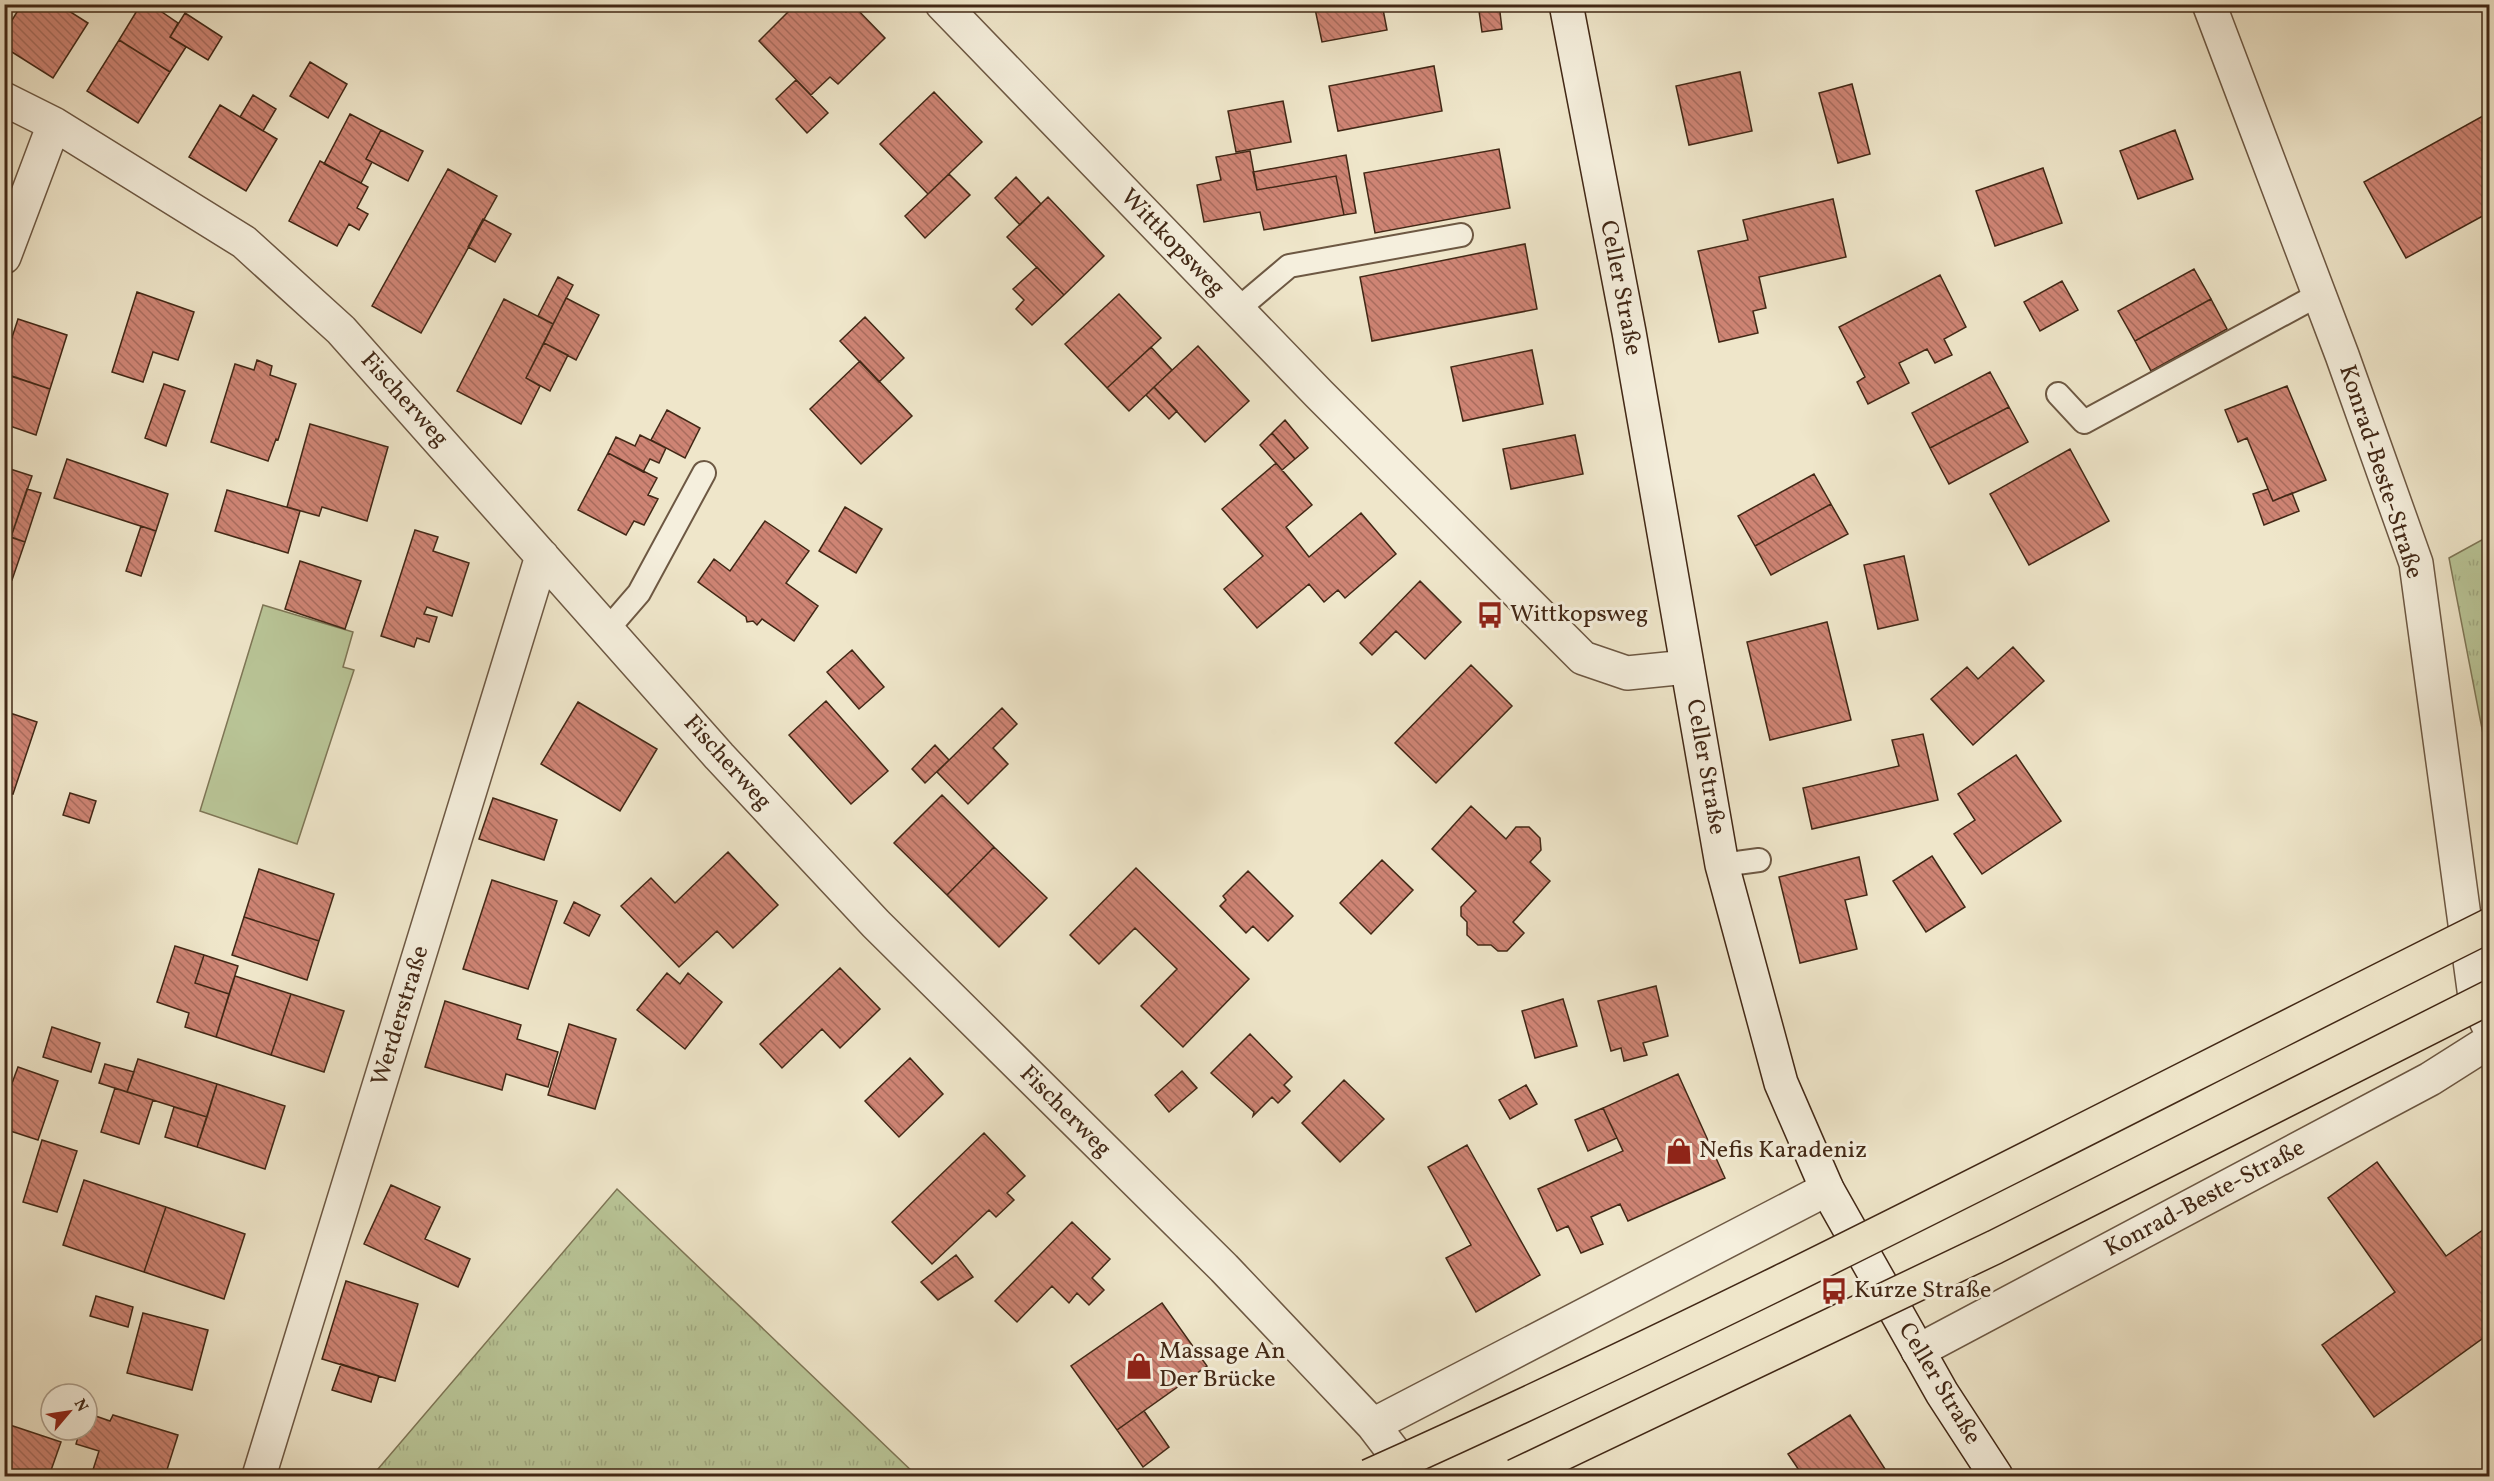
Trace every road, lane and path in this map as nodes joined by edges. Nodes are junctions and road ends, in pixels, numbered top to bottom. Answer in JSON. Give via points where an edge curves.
{"nodes":[{"id":1,"x":942,"y":4,"type":"edge"},
{"id":2,"x":1566,"y":4,"type":"edge"},
{"id":3,"x":2209,"y":4,"type":"edge"},
{"id":4,"x":4,"y":99,"type":"edge"},
{"id":5,"x":54,"y":124,"type":"junction"},
{"id":6,"x":1461,"y":235,"type":"dead end"},
{"id":7,"x":4,"y":257,"type":"edge"},
{"id":8,"x":2318,"y":295,"type":"junction"},
{"id":9,"x":1237,"y":310,"type":"junction"},
{"id":10,"x":2058,"y":394,"type":"dead end"},
{"id":11,"x":704,"y":473,"type":"dead end"},
{"id":12,"x":542,"y":556,"type":"junction"},
{"id":13,"x":607,"y":630,"type":"junction"},
{"id":14,"x":1687,"y":667,"type":"junction"},
{"id":15,"x":1759,"y":860,"type":"dead end"},
{"id":16,"x":1722,"y":865,"type":"junction"},
{"id":17,"x":2490,"y":925,"type":"edge"},
{"id":18,"x":2490,"y":998,"type":"edge"},
{"id":19,"x":2490,"y":1029,"type":"edge"},
{"id":20,"x":2490,"y":1041,"type":"edge"},
{"id":21,"x":1827,"y":1189,"type":"junction"},
{"id":22,"x":1918,"y":1351,"type":"junction"},
{"id":23,"x":1373,"y":1425,"type":"junction"},
{"id":24,"x":259,"y":1476,"type":"edge"},
{"id":25,"x":1369,"y":1476,"type":"edge"},
{"id":26,"x":1412,"y":1476,"type":"edge"},
{"id":27,"x":1515,"y":1476,"type":"edge"},
{"id":28,"x":1996,"y":1476,"type":"edge"}],
"edges":[{"from":1,"to":9,"type":"street","name":"Wittkopsweg"},
{"from":2,"to":14,"type":"street","name":"Celler Straße","via":[[1629,332]]},
{"from":3,"to":8,"type":"street","name":"Konrad-Beste-Straße"},
{"from":4,"to":5,"type":"street","name":"Fischerweg"},
{"from":5,"to":7,"type":"street"},
{"from":5,"to":12,"type":"street","name":"Fischerweg","via":[[244,242],[341,330]]},
{"from":6,"to":9,"type":"lane","via":[[1289,266]]},
{"from":8,"to":10,"type":"lane","via":[[2085,422]]},
{"from":8,"to":19,"type":"street","name":"Konrad-Beste-Straße","via":[[2416,563],[2475,997]]},
{"from":9,"to":14,"type":"street","name":"Wittkopsweg","via":[[1583,658],[1627,673]]},
{"from":11,"to":13,"type":"lane","via":[[639,593]]},
{"from":12,"to":13,"type":"street","name":"Fischerweg"},
{"from":12,"to":24,"type":"street","name":"Werderstraße"},
{"from":13,"to":23,"type":"street","name":"Fischerweg","via":[[876,924],[1224,1268]]},
{"from":14,"to":16,"type":"street","name":"Celler Straße"},
{"from":15,"to":16,"type":"lane"},
{"from":16,"to":21,"type":"street","name":"Celler Straße","via":[[1781,1083]]},
{"from":17,"to":25,"type":"highway","bridge":true,"via":[[1670,1335]]},
{"from":18,"to":27,"type":"highway","bridge":true,"via":[[1984,1252]]},
{"from":20,"to":22,"type":"street","name":"Konrad-Beste-Straße","via":[[2389,1101]]},
{"from":21,"to":22,"type":"street","name":"Celler Straße"},
{"from":21,"to":23,"type":"street"},
{"from":22,"to":28,"type":"street","name":"Celler Straße"},
{"from":23,"to":26,"type":"street","name":"Fischerweg"}]}
